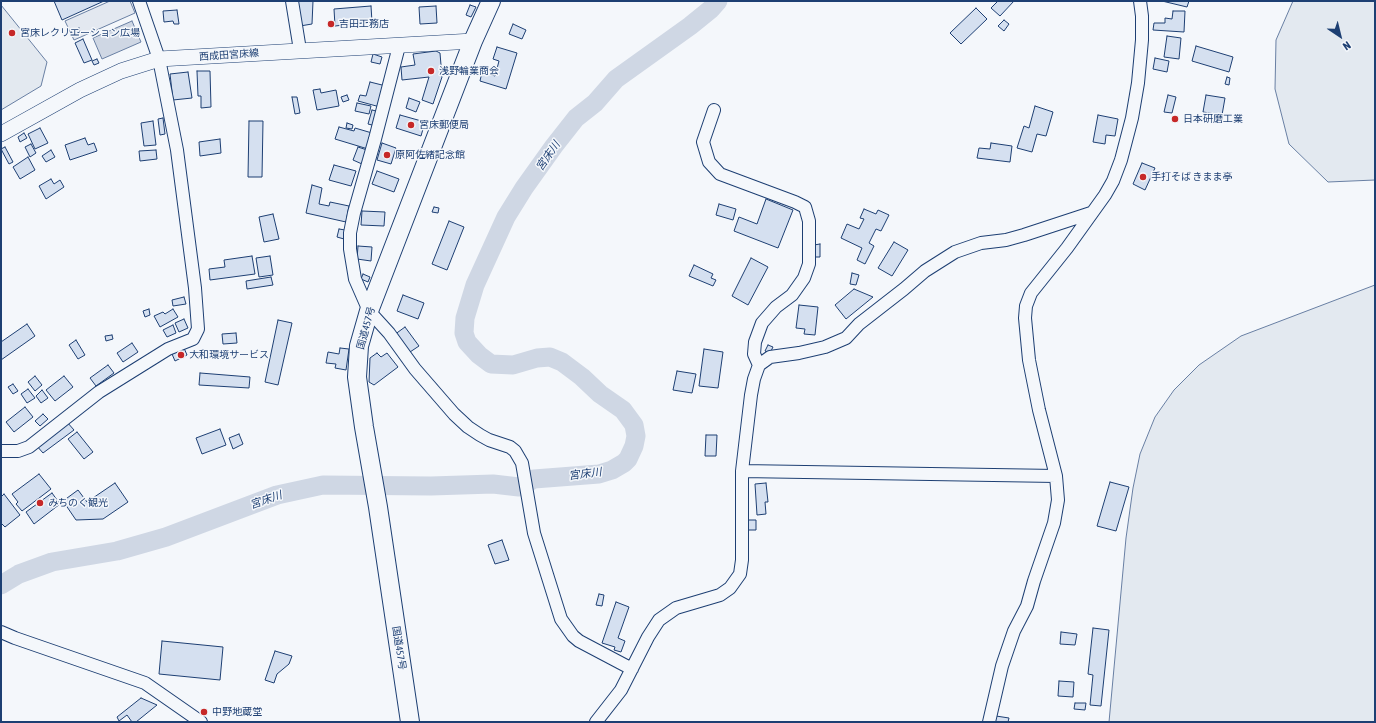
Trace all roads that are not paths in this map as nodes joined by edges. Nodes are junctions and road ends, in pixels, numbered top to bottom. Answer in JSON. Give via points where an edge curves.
{"nodes":[{"id":1,"x":139,"y":1,"type":"edge"},
{"id":2,"x":292,"y":1,"type":"edge"},
{"id":3,"x":491,"y":1,"type":"edge"},
{"id":4,"x":1140,"y":1,"type":"edge"},
{"id":5,"x":473,"y":41,"type":"junction"},
{"id":6,"x":399,"y":46,"type":"junction"},
{"id":7,"x":300,"y":50,"type":"junction"},
{"id":8,"x":159,"y":59,"type":"junction"},
{"id":9,"x":714,"y":110,"type":"dead end"},
{"id":10,"x":1,"y":134,"type":"edge"},
{"id":11,"x":1091,"y":213,"type":"junction"},
{"id":12,"x":369,"y":311,"type":"junction"},
{"id":13,"x":759,"y":364,"type":"junction"},
{"id":14,"x":1,"y":451,"type":"edge"},
{"id":15,"x":742,"y":471,"type":"junction"},
{"id":16,"x":1056,"y":476,"type":"junction"},
{"id":17,"x":1,"y":632,"type":"edge"},
{"id":18,"x":632,"y":669,"type":"junction"},
{"id":19,"x":200,"y":722,"type":"edge"},
{"id":20,"x":410,"y":722,"type":"edge"},
{"id":21,"x":596,"y":722,"type":"edge"},
{"id":22,"x":989,"y":722,"type":"edge"}],
"edges":[{"from":1,"to":8,"type":"street"},
{"from":2,"to":7,"type":"street"},
{"from":3,"to":5,"type":"highway","name":"国道457号"},
{"from":4,"to":11,"type":"street","via":[[1142,40],[1132,118],[1113,181]]},
{"from":5,"to":6,"type":"main road","name":"西成田宮床線"},
{"from":5,"to":12,"type":"highway","name":"国道457号"},
{"from":6,"to":7,"type":"main road","name":"西成田宮床線"},
{"from":6,"to":12,"type":"street","via":[[350,233],[355,279]]},
{"from":7,"to":8,"type":"main road","name":"西成田宮床線"},
{"from":8,"to":10,"type":"main road","name":"西成田宮床線","via":[[121,71],[80,90]]},
{"from":8,"to":14,"type":"street","via":[[177,150],[195,288],[198,329],[196,335],[168,349],[99,392],[29,447],[18,451]]},
{"from":9,"to":13,"type":"street","via":[[703,142],[709,162],[720,174],[795,202],[805,208],[810,221],[809,264],[804,278],[792,295],[776,307],[762,323],[755,342],[754,354]]},
{"from":11,"to":13,"type":"street","via":[[1024,235],[980,243],[955,252],[925,271],[859,324],[846,338],[825,347],[770,357]]},
{"from":11,"to":16,"type":"street","via":[[1031,293],[1026,306],[1027,348],[1034,388]]},
{"from":12,"to":18,"type":"street","via":[[454,414],[480,435],[515,451],[523,468],[531,520],[561,619],[579,641]]},
{"from":12,"to":20,"type":"highway","name":"国道457号","via":[[359,346],[357,377]]},
{"from":13,"to":15,"type":"street","via":[[751,396]]},
{"from":15,"to":16,"type":"street"},
{"from":15,"to":18,"type":"street","via":[[740,574],[730,588],[720,596],[676,608],[659,620]]},
{"from":16,"to":22,"type":"street","via":[[1058,500],[1054,523],[1027,606],[1014,631],[1002,666]]},
{"from":17,"to":19,"type":"street","via":[[145,683]]},
{"from":18,"to":21,"type":"street","via":[[616,697]]}]}
